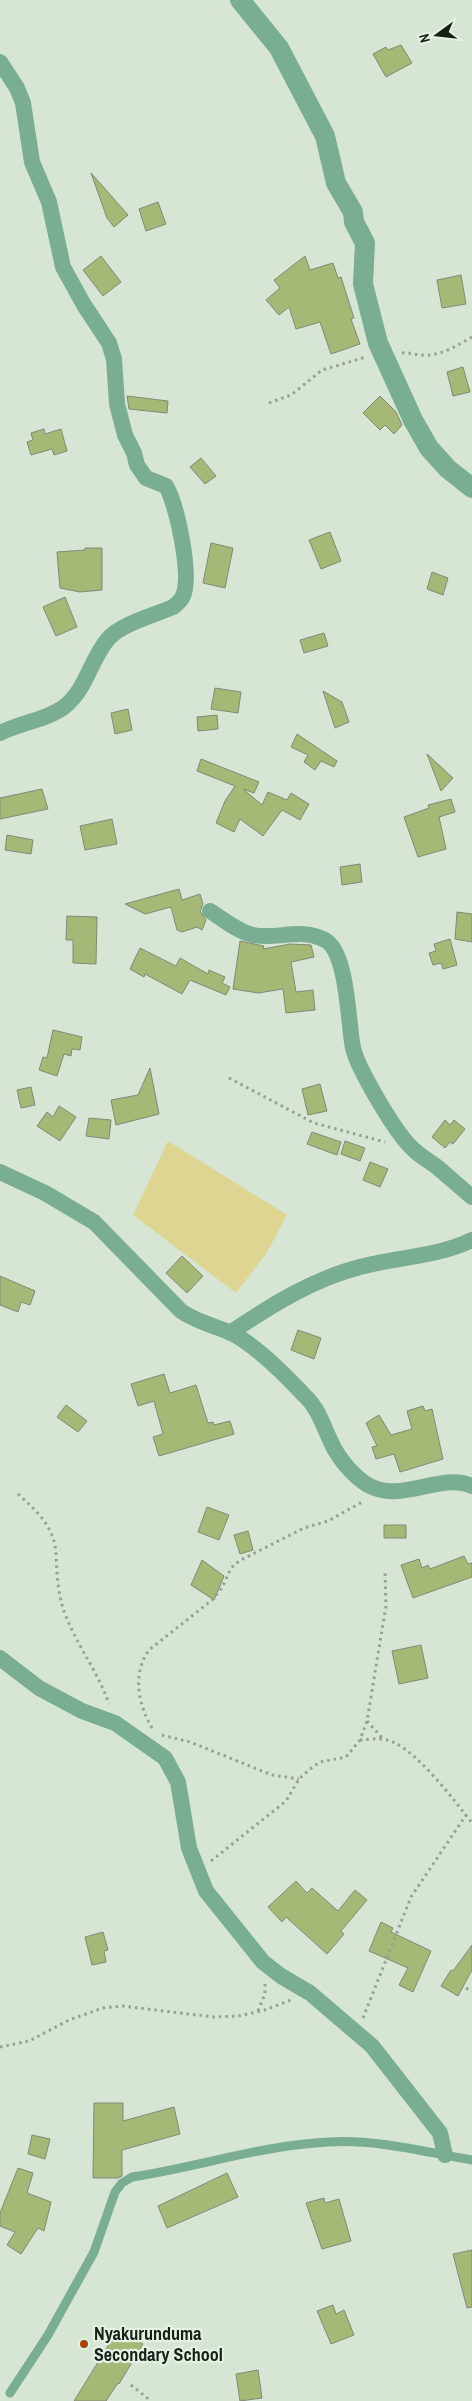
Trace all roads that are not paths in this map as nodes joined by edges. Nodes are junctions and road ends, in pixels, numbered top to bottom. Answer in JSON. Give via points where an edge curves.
{"nodes":[{"id":1,"x":240,"y":0,"type":"edge"},
{"id":2,"x":0,"y":62,"type":"edge"},
{"id":3,"x":472,"y":488,"type":"edge"},
{"id":4,"x":0,"y":733,"type":"edge"},
{"id":5,"x":210,"y":911,"type":"dead end"},
{"id":6,"x":0,"y":1172,"type":"edge"},
{"id":7,"x":472,"y":1197,"type":"edge"},
{"id":8,"x":472,"y":1240,"type":"edge"},
{"id":9,"x":230,"y":1332,"type":"junction"},
{"id":10,"x":472,"y":1486,"type":"edge"},
{"id":11,"x":0,"y":1658,"type":"edge"},
{"id":12,"x":445,"y":2156,"type":"junction"},
{"id":13,"x":472,"y":2160,"type":"edge"},
{"id":14,"x":10,"y":2393,"type":"dead end"}],
"edges":[{"from":1,"to":3,"type":"street","via":[[279,48],[324,136],[336,184],[353,212],[354,222],[365,243],[363,284],[378,343],[413,420],[429,448]]},
{"from":2,"to":4,"type":"street","via":[[23,103],[32,162],[46,191],[63,267],[109,343],[114,359],[117,404],[137,465],[146,478],[166,486],[171,496],[184,557],[185,587],[180,602],[173,607],[122,628],[107,639],[88,677],[65,706]]},
{"from":5,"to":7,"type":"street","via":[[252,935],[292,933],[330,944],[348,993],[353,1046],[358,1063],[412,1149]]},
{"from":6,"to":9,"type":"street","via":[[45,1193],[94,1222],[181,1311],[194,1320]]},
{"from":8,"to":9,"type":"street","via":[[446,1250],[339,1273],[293,1294]]},
{"from":9,"to":10,"type":"street","via":[[307,1397],[342,1460],[368,1485],[383,1491],[424,1488],[452,1481]]},
{"from":11,"to":12,"type":"street","via":[[39,1688],[111,1722],[165,1758],[174,1772],[189,1848],[206,1891],[263,1962],[310,1993],[372,2046],[440,2133]]},
{"from":12,"to":13,"type":"lane"},
{"from":12,"to":14,"type":"lane","via":[[394,2146],[332,2141],[287,2145],[132,2177],[115,2192],[94,2252],[48,2336]]}]}
